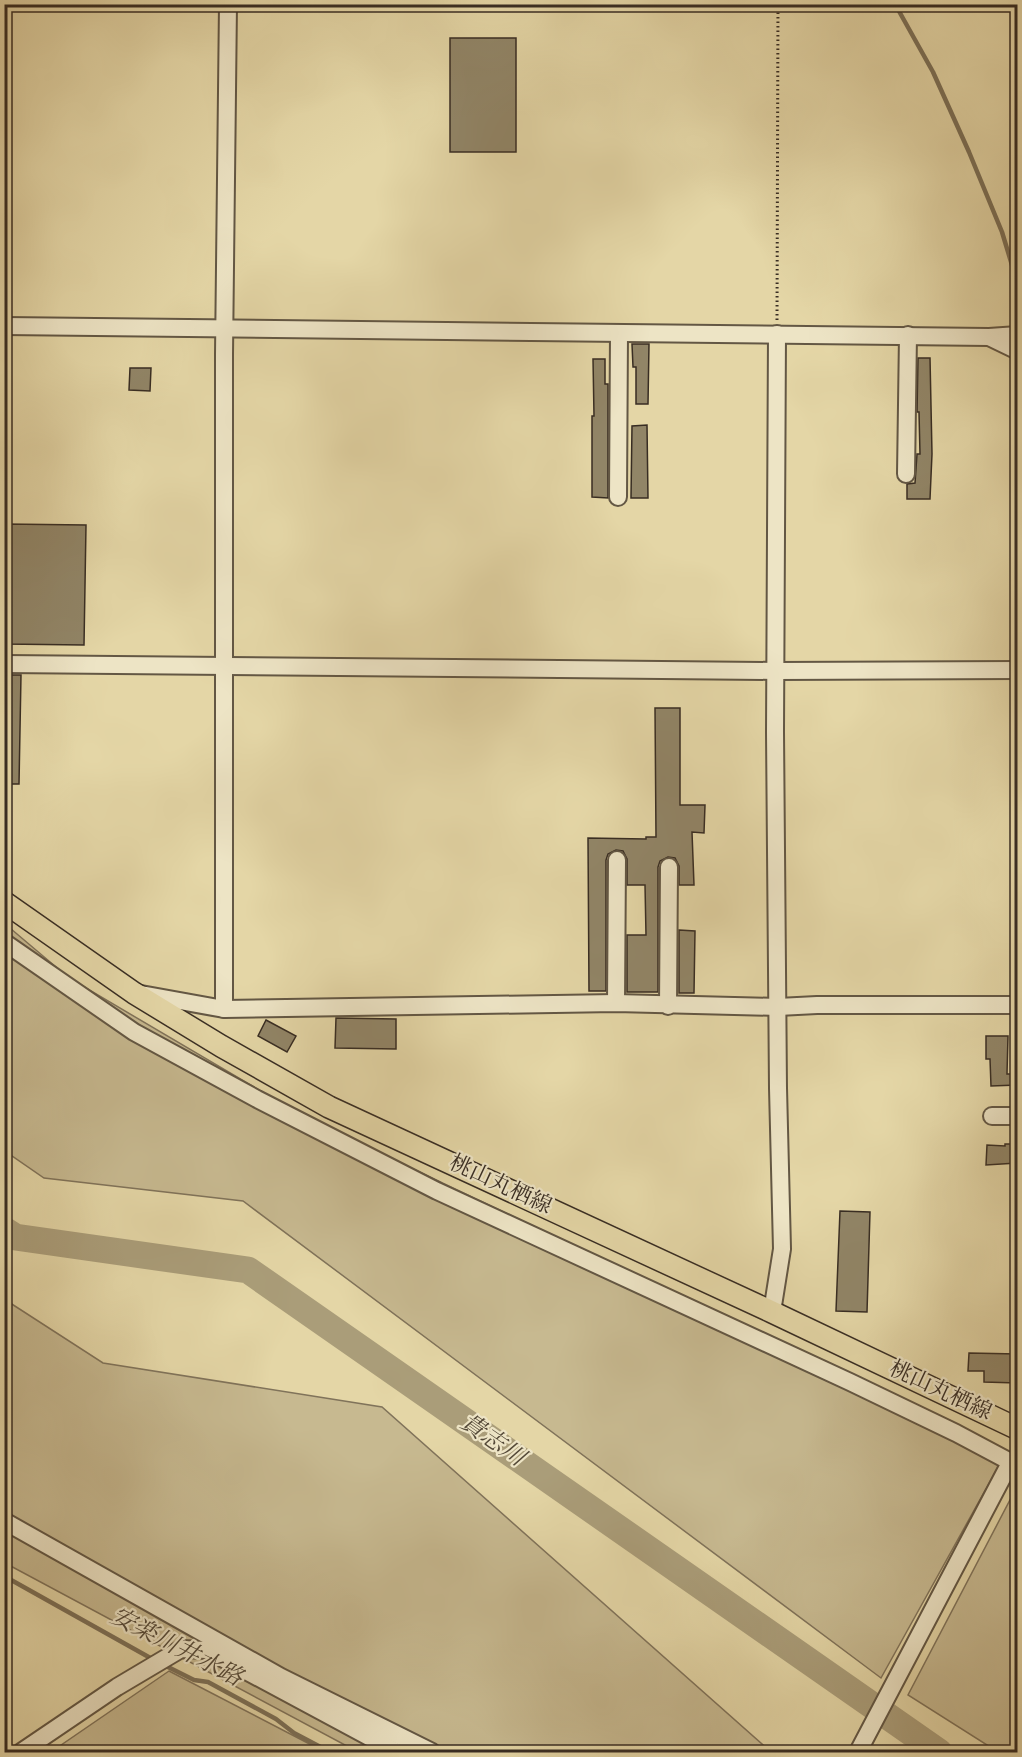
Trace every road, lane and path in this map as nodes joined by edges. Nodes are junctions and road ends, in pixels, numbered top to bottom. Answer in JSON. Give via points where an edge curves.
{"nodes":[{"id":1,"x":228,"y":4,"type":"edge"},
{"id":2,"x":778,"y":4,"type":"edge"},
{"id":3,"x":4,"y":326,"type":"edge"},
{"id":4,"x":225,"y":328,"type":"junction"},
{"id":5,"x":619,"y":333,"type":"junction"},
{"id":6,"x":777,"y":334,"type":"junction"},
{"id":7,"x":908,"y":335,"type":"junction"},
{"id":8,"x":1017,"y":335,"type":"edge"},
{"id":9,"x":989,"y":336,"type":"junction"},
{"id":10,"x":1017,"y":351,"type":"edge"},
{"id":11,"x":906,"y":474,"type":"dead end"},
{"id":12,"x":618,"y":497,"type":"dead end"},
{"id":13,"x":4,"y":664,"type":"edge"},
{"id":14,"x":224,"y":667,"type":"junction"},
{"id":15,"x":1017,"y":670,"type":"edge"},
{"id":16,"x":776,"y":671,"type":"junction"},
{"id":17,"x":617,"y":860,"type":"dead end"},
{"id":18,"x":669,"y":867,"type":"dead end"},
{"id":19,"x":4,"y":903,"type":"edge"},
{"id":20,"x":4,"y":942,"type":"edge"},
{"id":21,"x":134,"y":993,"type":"junction"},
{"id":22,"x":616,"y":1003,"type":"junction"},
{"id":23,"x":1017,"y":1005,"type":"edge"},
{"id":24,"x":668,"y":1006,"type":"junction"},
{"id":25,"x":778,"y":1007,"type":"junction"},
{"id":26,"x":224,"y":1009,"type":"junction"},
{"id":27,"x":992,"y":1116,"type":"dead end"},
{"id":28,"x":1017,"y":1116,"type":"edge"},
{"id":29,"x":772,"y":1312,"type":"junction"},
{"id":30,"x":1017,"y":1429,"type":"edge"},
{"id":31,"x":1014,"y":1465,"type":"edge"},
{"id":32,"x":4,"y":1521,"type":"edge"},
{"id":33,"x":21,"y":1752,"type":"edge"},
{"id":34,"x":398,"y":1752,"type":"edge"},
{"id":35,"x":432,"y":1752,"type":"edge"},
{"id":36,"x":858,"y":1752,"type":"edge"}],
"edges":[{"from":1,"to":4,"type":"street"},
{"from":2,"to":6,"type":"path"},
{"from":3,"to":4,"type":"street"},
{"from":4,"to":5,"type":"street"},
{"from":4,"to":14,"type":"street"},
{"from":5,"to":6,"type":"street"},
{"from":5,"to":12,"type":"street"},
{"from":6,"to":7,"type":"street"},
{"from":6,"to":16,"type":"street"},
{"from":7,"to":9,"type":"street"},
{"from":7,"to":11,"type":"street"},
{"from":8,"to":9,"type":"street"},
{"from":9,"to":10,"type":"street"},
{"from":13,"to":14,"type":"street"},
{"from":14,"to":16,"type":"street"},
{"from":14,"to":26,"type":"street"},
{"from":15,"to":16,"type":"street"},
{"from":16,"to":25,"type":"street"},
{"from":17,"to":22,"type":"street"},
{"from":18,"to":24,"type":"street"},
{"from":19,"to":21,"type":"main road","name":"桃山丸栖線"},
{"from":20,"to":31,"type":"street","via":[[134,1032],[257,1099],[438,1191],[882,1397]]},
{"from":21,"to":26,"type":"street"},
{"from":21,"to":29,"type":"main road","name":"桃山丸栖線","via":[[329,1107]]},
{"from":22,"to":24,"type":"street"},
{"from":22,"to":26,"type":"street"},
{"from":23,"to":25,"type":"street"},
{"from":24,"to":25,"type":"street"},
{"from":25,"to":29,"type":"street","via":[[782,1249]]},
{"from":27,"to":28,"type":"street"},
{"from":29,"to":30,"type":"main road","name":"桃山丸栖線"},
{"from":31,"to":36,"type":"street"},
{"from":32,"to":35,"type":"street","via":[[281,1677]]},
{"from":33,"to":34,"type":"street","via":[[181,1649],[207,1650]]}]}
